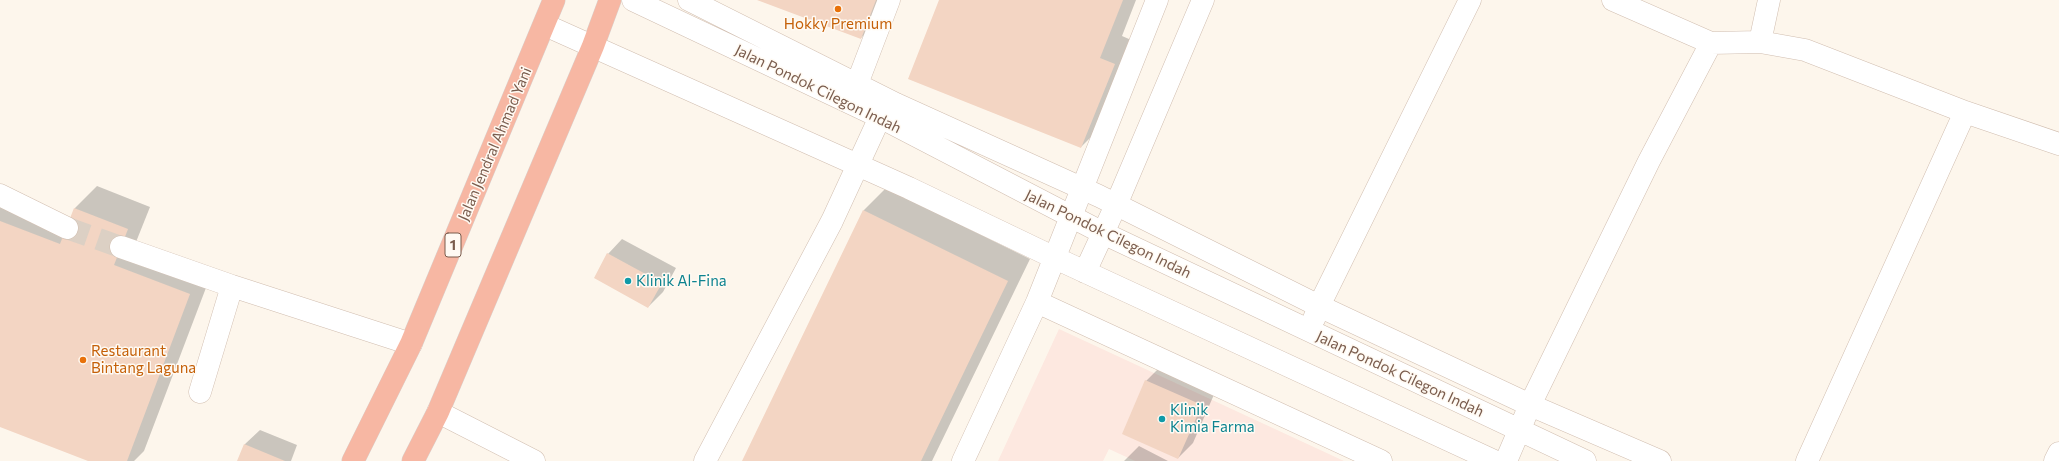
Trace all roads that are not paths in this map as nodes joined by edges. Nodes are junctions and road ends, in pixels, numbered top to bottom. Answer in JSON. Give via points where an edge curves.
{"nodes":[{"id":1,"x":554,"y":0,"type":"edge"},
{"id":2,"x":610,"y":0,"type":"edge"},
{"id":3,"x":633,"y":0,"type":"edge"},
{"id":4,"x":689,"y":0,"type":"edge"},
{"id":5,"x":889,"y":0,"type":"edge"},
{"id":6,"x":1158,"y":0,"type":"edge"},
{"id":7,"x":1203,"y":0,"type":"edge"},
{"id":8,"x":1470,"y":0,"type":"edge"},
{"id":9,"x":1613,"y":0,"type":"edge"},
{"id":10,"x":1769,"y":0,"type":"edge"},
{"id":11,"x":545,"y":25,"type":"junction"},
{"id":12,"x":1760,"y":42,"type":"junction"},
{"id":13,"x":1712,"y":43,"type":"junction"},
{"id":14,"x":593,"y":46,"type":"junction"},
{"id":15,"x":857,"y":84,"type":"junction"},
{"id":16,"x":1965,"y":112,"type":"junction"},
{"id":17,"x":880,"y":117,"type":"junction"},
{"id":18,"x":2059,"y":144,"type":"edge"},
{"id":19,"x":857,"y":165,"type":"junction"},
{"id":20,"x":1083,"y":189,"type":"junction"},
{"id":21,"x":0,"y":195,"type":"edge"},
{"id":22,"x":1116,"y":205,"type":"junction"},
{"id":23,"x":1072,"y":217,"type":"junction"},
{"id":24,"x":67,"y":228,"type":"tunnel mouth"},
{"id":25,"x":1103,"y":233,"type":"junction"},
{"id":26,"x":121,"y":247,"type":"tunnel mouth"},
{"id":27,"x":1053,"y":258,"type":"junction"},
{"id":28,"x":1085,"y":272,"type":"junction"},
{"id":29,"x":232,"y":286,"type":"junction"},
{"id":30,"x":1037,"y":302,"type":"junction"},
{"id":31,"x":1319,"y":306,"type":"junction"},
{"id":32,"x":1310,"y":332,"type":"junction"},
{"id":33,"x":411,"y":344,"type":"junction"},
{"id":34,"x":200,"y":392,"type":"dead end"},
{"id":35,"x":1530,"y":405,"type":"junction"},
{"id":36,"x":438,"y":412,"type":"junction"},
{"id":37,"x":1519,"y":430,"type":"junction"},
{"id":38,"x":2059,"y":453,"type":"edge"},
{"id":39,"x":353,"y":461,"type":"edge"},
{"id":40,"x":414,"y":461,"type":"edge"},
{"id":41,"x":534,"y":461,"type":"edge"},
{"id":42,"x":706,"y":461,"type":"edge"},
{"id":43,"x":963,"y":461,"type":"edge"},
{"id":44,"x":1381,"y":461,"type":"edge"},
{"id":45,"x":1494,"y":461,"type":"edge"},
{"id":46,"x":1506,"y":461,"type":"edge"},
{"id":47,"x":1585,"y":461,"type":"edge"},
{"id":48,"x":1660,"y":461,"type":"edge"},
{"id":49,"x":1807,"y":461,"type":"edge"},
{"id":50,"x":2056,"y":461,"type":"edge"}],
"edges":[{"from":1,"to":11,"type":"highway","name":"Jalan Jendral Ahmad Yani","number":"1"},
{"from":2,"to":14,"type":"highway"},
{"from":3,"to":17,"type":"street","name":"Jalan Pondok Cilegon Indah"},
{"from":4,"to":15,"type":"street"},
{"from":5,"to":15,"type":"street"},
{"from":6,"to":20,"type":"street"},
{"from":7,"to":22,"type":"street"},
{"from":8,"to":31,"type":"street"},
{"from":9,"to":13,"type":"street"},
{"from":10,"to":12,"type":"street"},
{"from":11,"to":14,"type":"street"},
{"from":11,"to":33,"type":"highway","name":"Jalan Jendral Ahmad Yani","number":"1"},
{"from":12,"to":13,"type":"street"},
{"from":12,"to":16,"type":"street","via":[[1805,50]]},
{"from":13,"to":35,"type":"street","via":[[1649,161]]},
{"from":14,"to":19,"type":"street"},
{"from":14,"to":36,"type":"highway"},
{"from":15,"to":20,"type":"street"},
{"from":16,"to":18,"type":"street"},
{"from":16,"to":49,"type":"street"},
{"from":17,"to":19,"type":"street"},
{"from":17,"to":23,"type":"street","name":"Jalan Pondok Cilegon Indah"},
{"from":19,"to":27,"type":"street"},
{"from":19,"to":42,"type":"street","via":[[832,221]]},
{"from":20,"to":22,"type":"street"},
{"from":20,"to":23,"type":"street"},
{"from":21,"to":24,"type":"street"},
{"from":22,"to":25,"type":"street"},
{"from":22,"to":31,"type":"street"},
{"from":23,"to":25,"type":"street","name":"Jalan Pondok Cilegon Indah"},
{"from":23,"to":27,"type":"street"},
{"from":25,"to":28,"type":"street"},
{"from":25,"to":32,"type":"street","name":"Jalan Pondok Cilegon Indah"},
{"from":26,"to":29,"type":"street"},
{"from":27,"to":28,"type":"street"},
{"from":27,"to":30,"type":"street"},
{"from":28,"to":45,"type":"street"},
{"from":29,"to":33,"type":"street"},
{"from":29,"to":34,"type":"street"},
{"from":30,"to":43,"type":"street"},
{"from":30,"to":44,"type":"street"},
{"from":31,"to":32,"type":"street"},
{"from":31,"to":35,"type":"street"},
{"from":32,"to":37,"type":"street","name":"Jalan Pondok Cilegon Indah"},
{"from":33,"to":39,"type":"highway","name":"Jalan Jendral Ahmad Yani","number":"1"},
{"from":35,"to":37,"type":"street"},
{"from":35,"to":48,"type":"street"},
{"from":36,"to":40,"type":"highway"},
{"from":36,"to":41,"type":"street"},
{"from":37,"to":46,"type":"street"},
{"from":37,"to":47,"type":"street","name":"Jalan Pondok Cilegon Indah"},
{"from":38,"to":50,"type":"street"}]}
